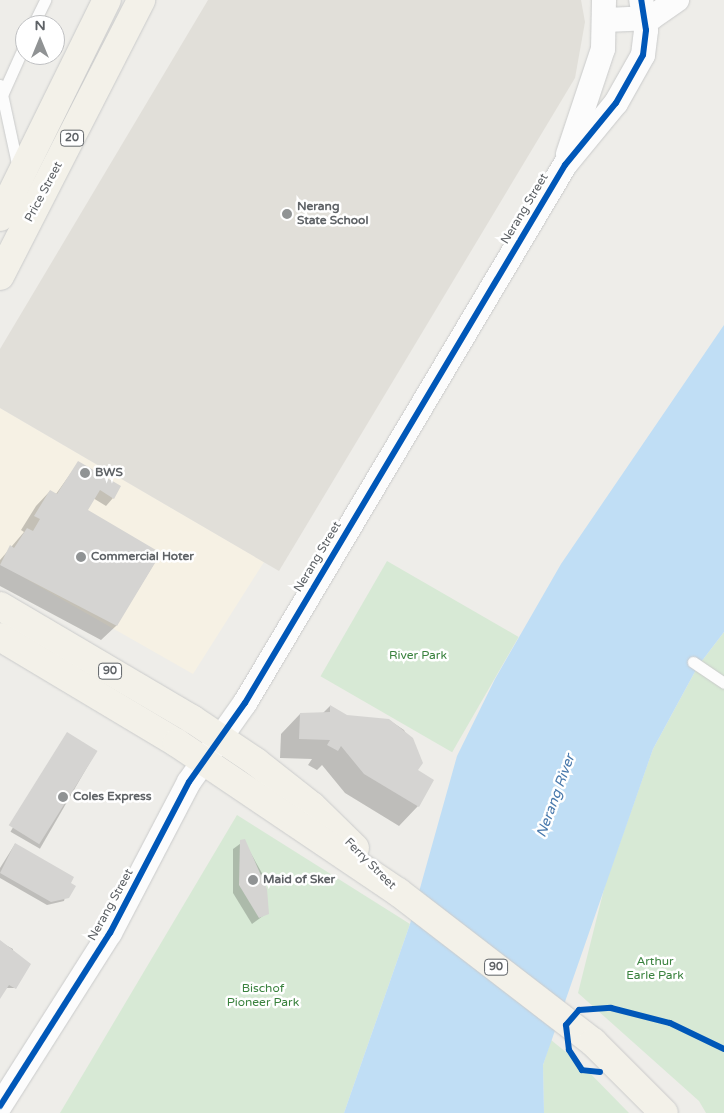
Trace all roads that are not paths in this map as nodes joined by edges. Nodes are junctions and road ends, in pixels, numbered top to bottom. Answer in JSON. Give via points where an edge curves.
{"nodes":[{"id":1,"x":44,"y":0,"type":"edge"},
{"id":2,"x":107,"y":0,"type":"edge"},
{"id":3,"x":141,"y":0,"type":"edge"},
{"id":4,"x":677,"y":0,"type":"edge"},
{"id":5,"x":605,"y":10,"type":"edge"},
{"id":6,"x":643,"y":10,"type":"edge"},
{"id":7,"x":37,"y":15,"type":"edge"},
{"id":8,"x":15,"y":64,"type":"edge"},
{"id":9,"x":2,"y":89,"type":"edge"},
{"id":10,"x":565,"y":165,"type":"junction"},
{"id":11,"x":19,"y":182,"type":"junction"},
{"id":12,"x":0,"y":217,"type":"edge"},
{"id":13,"x":0,"y":276,"type":"edge"},
{"id":14,"x":0,"y":606,"type":"edge"},
{"id":15,"x":0,"y":637,"type":"edge"},
{"id":16,"x":693,"y":662,"type":"dead end"},
{"id":17,"x":724,"y":683,"type":"edge"},
{"id":18,"x":220,"y":738,"type":"junction"},
{"id":19,"x":204,"y":760,"type":"junction"},
{"id":20,"x":398,"y":892,"type":"junction"},
{"id":21,"x":0,"y":1106,"type":"edge"},
{"id":22,"x":664,"y":1113,"type":"edge"}],
"edges":[{"from":1,"to":7,"type":"lane"},
{"from":2,"to":11,"type":"main road","number":"20"},
{"from":3,"to":13,"type":"main road","name":"Price Street","number":"20"},
{"from":4,"to":6,"type":"street","name":"Nerang Street","via":[[662,14]]},
{"from":5,"to":6,"type":"street","name":"Nerang Street"},
{"from":5,"to":10,"type":"street","name":"Nerang Street","via":[[603,49]]},
{"from":6,"to":10,"type":"street","name":"Nerang Street","via":[[643,54],[616,103]]},
{"from":8,"to":9,"type":"lane"},
{"from":9,"to":11,"type":"lane"},
{"from":10,"to":18,"type":"street","name":"Nerang Street"},
{"from":11,"to":12,"type":"main road","number":"20"},
{"from":14,"to":18,"type":"main road","name":"Ferry Street","number":"90"},
{"from":15,"to":19,"type":"main road","name":"Ferry Street","number":"90"},
{"from":16,"to":17,"type":"lane"},
{"from":18,"to":19,"type":"street","name":"Nerang Street"},
{"from":18,"to":20,"type":"main road","name":"Ferry Street","number":"90","via":[[312,806]]},
{"from":19,"to":20,"type":"main road","name":"Ferry Street","number":"90"},
{"from":19,"to":21,"type":"street","name":"Nerang Street","via":[[110,933]]},
{"from":20,"to":22,"type":"main road","number":"90","via":[[594,1042]]}]}
